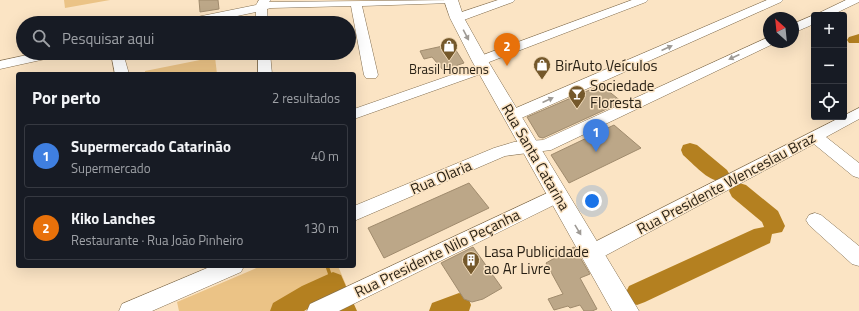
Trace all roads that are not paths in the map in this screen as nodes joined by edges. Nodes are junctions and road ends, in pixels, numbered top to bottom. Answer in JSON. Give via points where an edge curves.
{"nodes":[{"id":1,"x":451,"y":0,"type":"edge"},
{"id":2,"x":509,"y":0,"type":"edge"},
{"id":3,"x":642,"y":0,"type":"edge"},
{"id":4,"x":777,"y":0,"type":"edge"},
{"id":5,"x":856,"y":0,"type":"edge"},
{"id":6,"x":355,"y":1,"type":"edge"},
{"id":7,"x":263,"y":3,"type":"edge"},
{"id":8,"x":830,"y":12,"type":"edge"},
{"id":9,"x":214,"y":16,"type":"edge"},
{"id":10,"x":262,"y":16,"type":"edge"},
{"id":11,"x":457,"y":18,"type":"junction"},
{"id":12,"x":811,"y":20,"type":"edge"},
{"id":13,"x":799,"y":26,"type":"edge"},
{"id":14,"x":763,"y":43,"type":"edge"},
{"id":15,"x":22,"y":60,"type":"edge"},
{"id":16,"x":119,"y":60,"type":"edge"},
{"id":17,"x":264,"y":60,"type":"edge"},
{"id":18,"x":482,"y":64,"type":"junction"},
{"id":19,"x":0,"y":65,"type":"edge"},
{"id":20,"x":122,"y":72,"type":"edge"},
{"id":21,"x":265,"y":72,"type":"edge"},
{"id":22,"x":371,"y":75,"type":"dead end"},
{"id":23,"x":356,"y":113,"type":"edge"},
{"id":24,"x":859,"y":113,"type":"edge"},
{"id":25,"x":512,"y":116,"type":"junction"},
{"id":26,"x":815,"y":136,"type":"junction"},
{"id":27,"x":530,"y":148,"type":"junction"},
{"id":28,"x":859,"y":172,"type":"edge"},
{"id":29,"x":558,"y":195,"type":"junction"},
{"id":30,"x":356,"y":213,"type":"edge"},
{"id":31,"x":814,"y":220,"type":"dead end"},
{"id":32,"x":592,"y":253,"type":"junction"},
{"id":33,"x":859,"y":258,"type":"edge"},
{"id":34,"x":229,"y":268,"type":"edge"},
{"id":35,"x":332,"y":304,"type":"edge"},
{"id":36,"x":129,"y":311,"type":"edge"},
{"id":37,"x":626,"y":311,"type":"edge"}],
"edges":[{"from":1,"to":6,"type":"street"},
{"from":1,"to":11,"type":"main road","name":"Rua Santa Catarina"},
{"from":2,"to":11,"type":"street"},
{"from":3,"to":18,"type":"street"},
{"from":25,"to":4,"type":"street","one_way":true},
{"from":5,"to":8,"type":"street"},
{"from":6,"to":7,"type":"street"},
{"from":6,"to":22,"type":"street"},
{"from":7,"to":9,"type":"street"},
{"from":7,"to":10,"type":"street"},
{"from":11,"to":18,"type":"main road","name":"Rua Santa Catarina","one_way":true},
{"from":12,"to":13,"type":"street"},
{"from":14,"to":27,"type":"street","name":"Rua Olaria","one_way":true,"via":[[545,146]]},
{"from":15,"to":19,"type":"street"},
{"from":16,"to":20,"type":"street"},
{"from":17,"to":21,"type":"street"},
{"from":18,"to":23,"type":"street"},
{"from":18,"to":25,"type":"main road","name":"Rua Santa Catarina"},
{"from":24,"to":26,"type":"street","name":"Rua Presidente Wenceslau Braz"},
{"from":25,"to":27,"type":"main road","name":"Rua Santa Catarina"},
{"from":26,"to":28,"type":"street"},
{"from":26,"to":32,"type":"street","name":"Rua Presidente Wenceslau Braz"},
{"from":27,"to":29,"type":"main road","name":"Rua Santa Catarina"},
{"from":27,"to":30,"type":"street","name":"Rua Olaria","via":[[514,148],[500,152]]},
{"from":29,"to":32,"type":"main road","name":"Rua Santa Catarina","one_way":true},
{"from":29,"to":35,"type":"street","name":"Rua Presidente Nilo Peçanha"},
{"from":31,"to":33,"type":"street"},
{"from":32,"to":37,"type":"main road","name":"Rua Santa Catarina"},
{"from":34,"to":36,"type":"street"}]}
